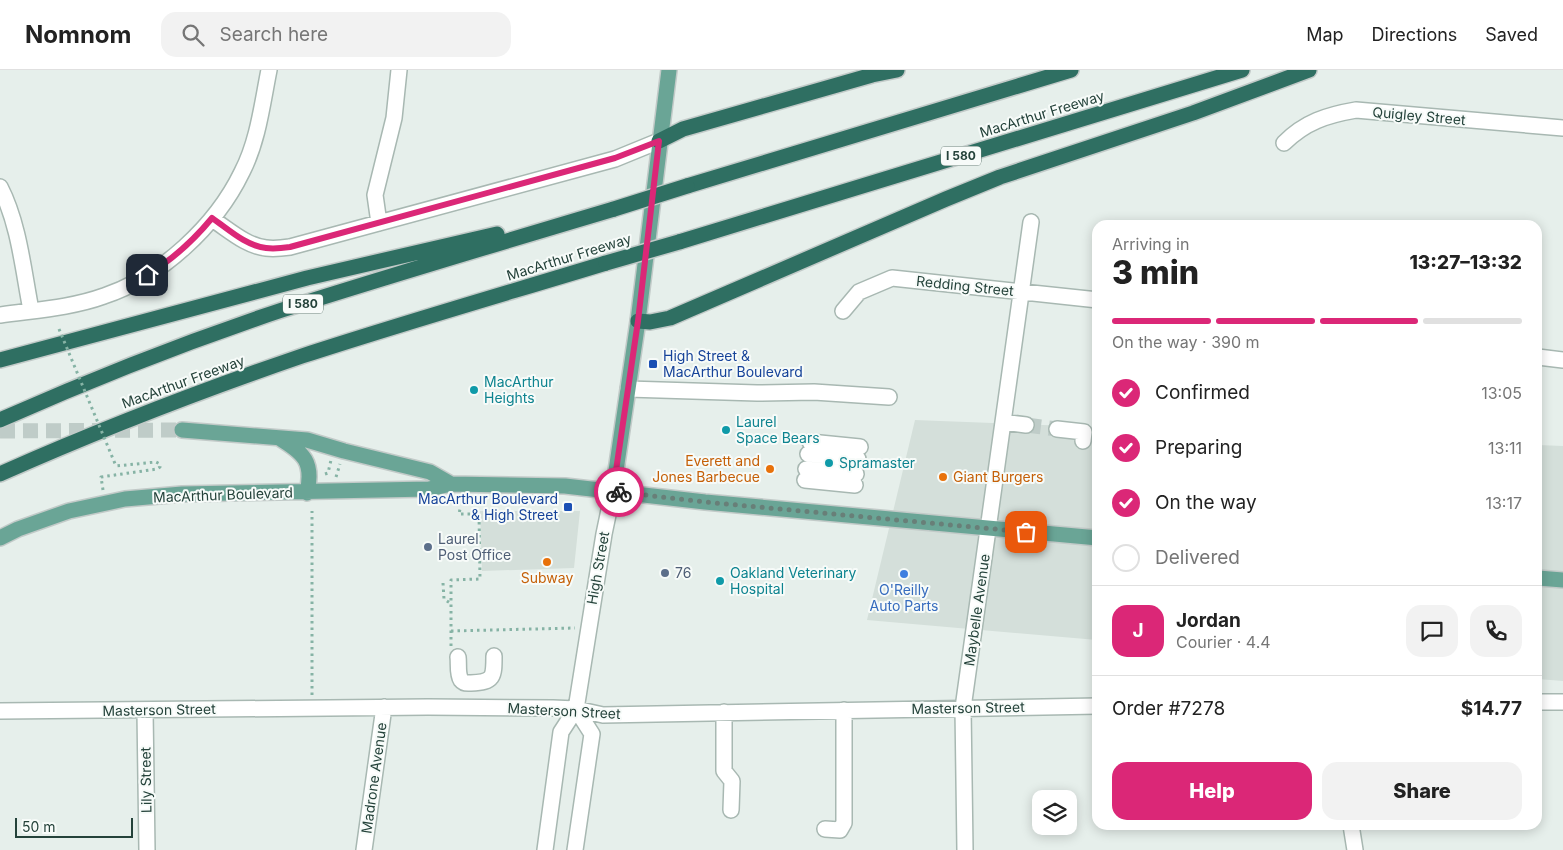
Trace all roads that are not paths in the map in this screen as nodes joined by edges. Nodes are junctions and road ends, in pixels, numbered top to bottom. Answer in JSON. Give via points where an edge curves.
{"nodes":[{"id":1,"x":269,"y":70,"type":"edge"},
{"id":2,"x":399,"y":70,"type":"edge"},
{"id":3,"x":669,"y":70,"type":"edge"},
{"id":4,"x":897,"y":70,"type":"edge"},
{"id":5,"x":1071,"y":70,"type":"edge"},
{"id":6,"x":1242,"y":70,"type":"edge"},
{"id":7,"x":1309,"y":70,"type":"edge"},
{"id":8,"x":1563,"y":128,"type":"edge"},
{"id":9,"x":659,"y":141,"type":"junction"},
{"id":10,"x":1284,"y":143,"type":"dead end"},
{"id":11,"x":0,"y":187,"type":"edge"},
{"id":12,"x":614,"y":209,"type":"junction"},
{"id":13,"x":212,"y":218,"type":"junction"},
{"id":14,"x":1031,"y":222,"type":"dead end"},
{"id":15,"x":379,"y":223,"type":"junction"},
{"id":16,"x":1021,"y":292,"type":"junction"},
{"id":17,"x":1092,"y":299,"type":"edge"},
{"id":18,"x":31,"y":310,"type":"junction"},
{"id":19,"x":843,"y":311,"type":"dead end"},
{"id":20,"x":0,"y":315,"type":"edge"},
{"id":21,"x":638,"y":321,"type":"junction"},
{"id":22,"x":1542,"y":357,"type":"edge"},
{"id":23,"x":0,"y":360,"type":"edge"},
{"id":24,"x":1563,"y":360,"type":"edge"},
{"id":25,"x":628,"y":389,"type":"junction"},
{"id":26,"x":889,"y":397,"type":"dead end"},
{"id":27,"x":0,"y":420,"type":"edge"},
{"id":28,"x":1003,"y":422,"type":"junction"},
{"id":29,"x":1026,"y":425,"type":"tunnel mouth"},
{"id":30,"x":1057,"y":429,"type":"tunnel mouth"},
{"id":31,"x":182,"y":430,"type":"tunnel mouth"},
{"id":32,"x":276,"y":437,"type":"junction"},
{"id":33,"x":1083,"y":441,"type":"dead end"},
{"id":34,"x":809,"y":448,"type":"dead end"},
{"id":35,"x":859,"y":453,"type":"dead end"},
{"id":36,"x":0,"y":475,"type":"edge"},
{"id":37,"x":805,"y":475,"type":"dead end"},
{"id":38,"x":855,"y":479,"type":"dead end"},
{"id":39,"x":451,"y":484,"type":"junction"},
{"id":40,"x":613,"y":491,"type":"junction"},
{"id":41,"x":307,"y":493,"type":"junction"},
{"id":42,"x":988,"y":528,"type":"junction"},
{"id":43,"x":1092,"y":537,"type":"edge"},
{"id":44,"x":0,"y":538,"type":"edge"},
{"id":45,"x":1542,"y":578,"type":"edge"},
{"id":46,"x":1563,"y":580,"type":"edge"},
{"id":47,"x":494,"y":656,"type":"dead end"},
{"id":48,"x":458,"y":657,"type":"dead end"},
{"id":49,"x":1542,"y":702,"type":"edge"},
{"id":50,"x":1563,"y":702,"type":"edge"},
{"id":51,"x":1092,"y":706,"type":"edge"},
{"id":52,"x":384,"y":707,"type":"junction"},
{"id":53,"x":963,"y":708,"type":"junction"},
{"id":54,"x":576,"y":709,"type":"junction"},
{"id":55,"x":844,"y":710,"type":"junction"},
{"id":56,"x":0,"y":711,"type":"edge"},
{"id":57,"x":145,"y":711,"type":"junction"},
{"id":58,"x":724,"y":712,"type":"junction"},
{"id":59,"x":731,"y":810,"type":"dead end"},
{"id":60,"x":825,"y":829,"type":"dead end"},
{"id":61,"x":1351,"y":830,"type":"edge"},
{"id":62,"x":147,"y":850,"type":"edge"},
{"id":63,"x":364,"y":850,"type":"edge"},
{"id":64,"x":545,"y":850,"type":"edge"},
{"id":65,"x":575,"y":850,"type":"edge"},
{"id":66,"x":965,"y":850,"type":"edge"},
{"id":67,"x":1355,"y":850,"type":"edge"}],
"edges":[{"from":1,"to":13,"type":"street","via":[[258,132],[242,172]]},
{"from":2,"to":15,"type":"street","via":[[394,118],[375,195]]},
{"from":3,"to":9,"type":"main road","name":"High Street"},
{"from":4,"to":9,"type":"highway","via":[[684,129]]},
{"from":5,"to":12,"type":"highway","number":"I 580","bridge":true},
{"from":6,"to":36,"type":"highway","name":"MacArthur Freeway","number":"I 580","bridge":true,"via":[[302,357],[163,406]]},
{"from":7,"to":21,"type":"highway","via":[[1193,113],[1000,177],[670,318]]},
{"from":8,"to":10,"type":"street","name":"Quigley Street","via":[[1356,110],[1309,123]]},
{"from":9,"to":15,"type":"street","via":[[615,158]]},
{"from":9,"to":21,"type":"main road","name":"High Street"},
{"from":11,"to":18,"type":"street","via":[[17,234]]},
{"from":12,"to":23,"type":"highway","via":[[307,278]]},
{"from":12,"to":27,"type":"highway","number":"I 580","via":[[280,311],[83,384]]},
{"from":13,"to":15,"type":"street","via":[[242,239],[265,248],[290,247]]},
{"from":13,"to":18,"type":"street","via":[[164,265],[130,285],[80,303]]},
{"from":14,"to":16,"type":"street","name":"Maybelle Avenue"},
{"from":16,"to":17,"type":"street","name":"Redding Street"},
{"from":16,"to":19,"type":"street","name":"Redding Street","via":[[892,278],[859,292]]},
{"from":16,"to":28,"type":"street","name":"Maybelle Avenue"},
{"from":18,"to":20,"type":"street"},
{"from":21,"to":25,"type":"main road","name":"High Street"},
{"from":22,"to":24,"type":"street"},
{"from":25,"to":26,"type":"street","via":[[814,392]]},
{"from":25,"to":40,"type":"main road","name":"High Street"},
{"from":28,"to":29,"type":"street"},
{"from":28,"to":42,"type":"street","name":"Maybelle Avenue"},
{"from":30,"to":33,"type":"street","via":[[1084,432]]},
{"from":31,"to":32,"type":"main road","name":"MacArthur Boulevard"},
{"from":32,"to":39,"type":"main road","name":"MacArthur Boulevard","via":[[307,440],[430,472]]},
{"from":32,"to":41,"type":"main road","via":[[295,449],[309,467]]},
{"from":34,"to":35,"type":"street"},
{"from":37,"to":38,"type":"street"},
{"from":39,"to":40,"type":"main road","name":"MacArthur Boulevard","via":[[564,486]]},
{"from":39,"to":41,"type":"main road","name":"MacArthur Boulevard","via":[[429,489]]},
{"from":40,"to":42,"type":"main road","name":"MacArthur Boulevard"},
{"from":40,"to":54,"type":"street","name":"High Street"},
{"from":41,"to":44,"type":"main road","name":"MacArthur Boulevard","via":[[182,494],[118,500],[69,511]]},
{"from":42,"to":43,"type":"main road","name":"MacArthur Boulevard"},
{"from":42,"to":53,"type":"street","name":"Maybelle Avenue"},
{"from":45,"to":46,"type":"main road"},
{"from":47,"to":48,"type":"street","via":[[494,673],[490,679],[485,683],[465,684],[459,676]]},
{"from":49,"to":50,"type":"street"},
{"from":51,"to":53,"type":"street","name":"Masterson Street"},
{"from":52,"to":54,"type":"street","name":"Masterson Street"},
{"from":52,"to":57,"type":"street","name":"Masterson Street"},
{"from":52,"to":63,"type":"street","name":"Madrone Avenue"},
{"from":53,"to":55,"type":"street","name":"Masterson Street"},
{"from":53,"to":66,"type":"street","name":"Maybelle Avenue"},
{"from":54,"to":58,"type":"street","name":"Masterson Street","via":[[603,715]]},
{"from":54,"to":64,"type":"street","name":"High Street","via":[[561,732]]},
{"from":54,"to":65,"type":"street","via":[[592,734]]},
{"from":55,"to":58,"type":"street","name":"Masterson Street"},
{"from":55,"to":60,"type":"street","via":[[844,823],[840,830]]},
{"from":56,"to":57,"type":"street","name":"Masterson Street"},
{"from":57,"to":62,"type":"street","name":"Lily Street"},
{"from":58,"to":59,"type":"street","via":[[724,771],[732,781]]},
{"from":61,"to":67,"type":"street"}]}
